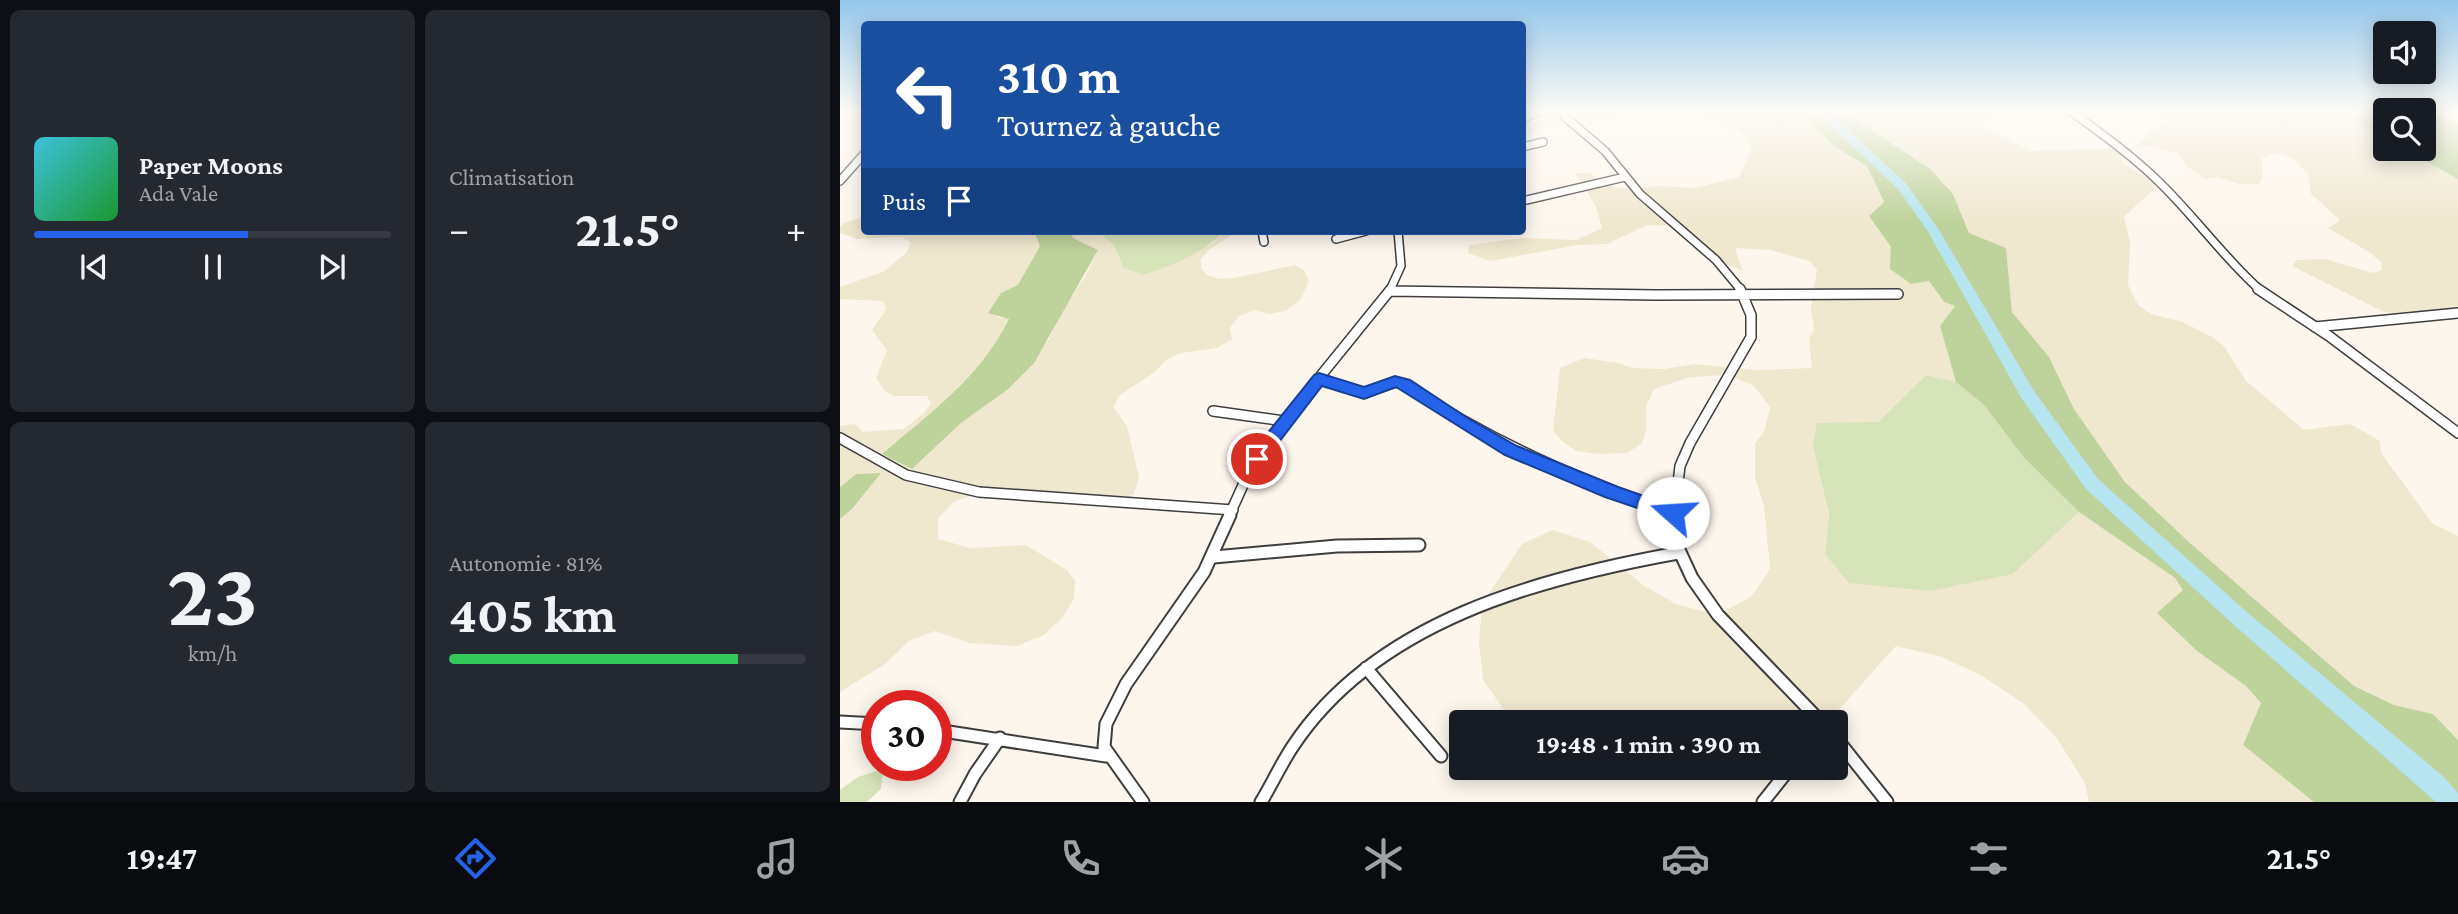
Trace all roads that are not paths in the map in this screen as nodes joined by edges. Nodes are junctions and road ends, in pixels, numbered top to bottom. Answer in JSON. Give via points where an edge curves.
{"nodes":[{"id":1,"x":1602,"y":148,"type":"edge"},
{"id":2,"x":2121,"y":148,"type":"edge"},
{"id":3,"x":861,"y":157,"type":"edge"},
{"id":4,"x":1625,"y":177,"type":"junction"},
{"id":5,"x":840,"y":181,"type":"edge"},
{"id":6,"x":1526,"y":200,"type":"edge"},
{"id":7,"x":1263,"y":235,"type":"edge"},
{"id":8,"x":1351,"y":235,"type":"edge"},
{"id":9,"x":1398,"y":235,"type":"edge"},
{"id":10,"x":1336,"y":239,"type":"dead end"},
{"id":11,"x":1264,"y":242,"type":"dead end"},
{"id":12,"x":1390,"y":291,"type":"junction"},
{"id":13,"x":1744,"y":294,"type":"junction"},
{"id":14,"x":1898,"y":294,"type":"dead end"},
{"id":15,"x":2458,"y":313,"type":"edge"},
{"id":16,"x":2315,"y":327,"type":"junction"},
{"id":17,"x":1319,"y":379,"type":"junction"},
{"id":18,"x":1213,"y":411,"type":"dead end"},
{"id":19,"x":1284,"y":421,"type":"junction"},
{"id":20,"x":2458,"y":433,"type":"edge"},
{"id":21,"x":840,"y":438,"type":"edge"},
{"id":22,"x":1233,"y":510,"type":"junction"},
{"id":23,"x":1673,"y":513,"type":"junction"},
{"id":24,"x":1419,"y":545,"type":"dead end"},
{"id":25,"x":1678,"y":553,"type":"junction"},
{"id":26,"x":1213,"y":557,"type":"junction"},
{"id":27,"x":1366,"y":668,"type":"junction"},
{"id":28,"x":1809,"y":710,"type":"edge"},
{"id":29,"x":840,"y":722,"type":"edge"},
{"id":30,"x":861,"y":723,"type":"edge"},
{"id":31,"x":952,"y":732,"type":"edge"},
{"id":32,"x":1000,"y":738,"type":"junction"},
{"id":33,"x":1848,"y":753,"type":"edge"},
{"id":34,"x":1105,"y":756,"type":"junction"},
{"id":35,"x":1441,"y":756,"type":"dead end"},
{"id":36,"x":1780,"y":780,"type":"edge"},
{"id":37,"x":960,"y":802,"type":"edge"},
{"id":38,"x":1143,"y":802,"type":"edge"},
{"id":39,"x":1261,"y":802,"type":"edge"},
{"id":40,"x":1763,"y":802,"type":"edge"},
{"id":41,"x":1887,"y":802,"type":"edge"}],
"edges":[{"from":1,"to":4,"type":"street"},
{"from":2,"to":16,"type":"street","via":[[2156,178],[2243,276]]},
{"from":3,"to":5,"type":"street"},
{"from":4,"to":6,"type":"street"},
{"from":4,"to":13,"type":"street","via":[[1711,255]]},
{"from":7,"to":11,"type":"street"},
{"from":8,"to":10,"type":"street"},
{"from":9,"to":12,"type":"street","via":[[1401,265]]},
{"from":12,"to":13,"type":"street"},
{"from":12,"to":17,"type":"street"},
{"from":13,"to":14,"type":"street"},
{"from":13,"to":23,"type":"street","via":[[1751,315],[1751,337],[1690,443],[1680,466]]},
{"from":15,"to":16,"type":"street"},
{"from":16,"to":20,"type":"street"},
{"from":17,"to":19,"type":"street"},
{"from":17,"to":23,"type":"street","via":[[1364,393],[1395,382],[1404,384],[1511,450]]},
{"from":18,"to":19,"type":"street"},
{"from":19,"to":22,"type":"street","via":[[1257,459]]},
{"from":21,"to":22,"type":"street","via":[[906,475],[979,492]]},
{"from":22,"to":26,"type":"street"},
{"from":23,"to":25,"type":"street"},
{"from":24,"to":26,"type":"street","via":[[1337,546]]},
{"from":25,"to":27,"type":"street","via":[[1615,563],[1482,604]]},
{"from":25,"to":28,"type":"street","via":[[1718,615]]},
{"from":26,"to":34,"type":"street","via":[[1109,715],[1103,739]]},
{"from":27,"to":35,"type":"street"},
{"from":27,"to":39,"type":"street","via":[[1323,707],[1296,740]]},
{"from":29,"to":30,"type":"street"},
{"from":31,"to":32,"type":"street"},
{"from":32,"to":34,"type":"street"},
{"from":32,"to":37,"type":"street"},
{"from":33,"to":41,"type":"street"},
{"from":34,"to":38,"type":"street"},
{"from":36,"to":40,"type":"street"}]}
